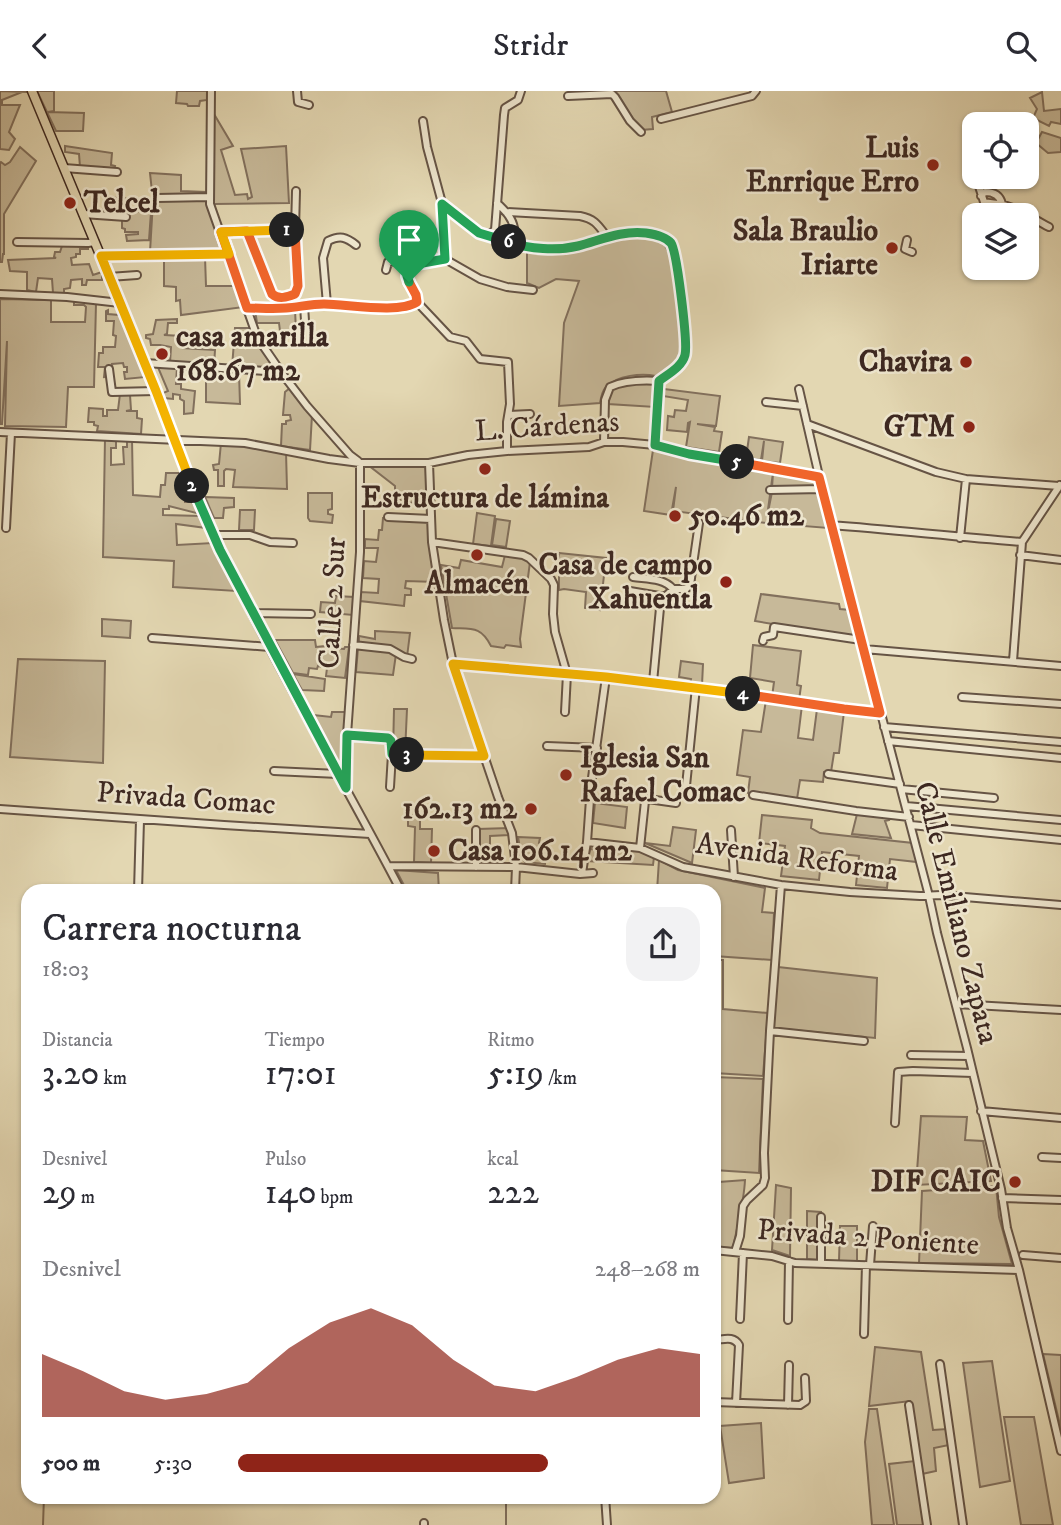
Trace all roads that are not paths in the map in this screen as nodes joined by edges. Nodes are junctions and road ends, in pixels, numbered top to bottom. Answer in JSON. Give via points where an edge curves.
{"nodes":[{"id":1,"x":32,"y":91,"type":"edge"},
{"id":2,"x":211,"y":91,"type":"edge"},
{"id":3,"x":297,"y":91,"type":"edge"},
{"id":4,"x":521,"y":91,"type":"edge"},
{"id":5,"x":756,"y":91,"type":"edge"},
{"id":6,"x":606,"y":93,"type":"edge"},
{"id":7,"x":568,"y":96,"type":"dead end"},
{"id":8,"x":309,"y":105,"type":"dead end"},
{"id":9,"x":661,"y":119,"type":"dead end"},
{"id":10,"x":423,"y":121,"type":"dead end"},
{"id":11,"x":641,"y":132,"type":"dead end"},
{"id":12,"x":64,"y":168,"type":"junction"},
{"id":13,"x":117,"y":172,"type":"dead end"},
{"id":14,"x":979,"y":189,"type":"edge"},
{"id":15,"x":296,"y":191,"type":"dead end"},
{"id":16,"x":981,"y":195,"type":"junction"},
{"id":17,"x":157,"y":198,"type":"dead end"},
{"id":18,"x":210,"y":198,"type":"junction"},
{"id":19,"x":497,"y":203,"type":"junction"},
{"id":20,"x":987,"y":203,"type":"edge"},
{"id":21,"x":1002,"y":203,"type":"edge"},
{"id":22,"x":442,"y":204,"type":"junction"},
{"id":23,"x":506,"y":212,"type":"junction"},
{"id":24,"x":83,"y":214,"type":"junction"},
{"id":25,"x":126,"y":217,"type":"dead end"},
{"id":26,"x":1039,"y":221,"type":"edge"},
{"id":27,"x":1049,"y":227,"type":"dead end"},
{"id":28,"x":295,"y":230,"type":"junction"},
{"id":29,"x":247,"y":231,"type":"junction"},
{"id":30,"x":221,"y":232,"type":"junction"},
{"id":31,"x":489,"y":234,"type":"junction"},
{"id":32,"x":607,"y":237,"type":"junction"},
{"id":33,"x":907,"y":240,"type":"dead end"},
{"id":34,"x":17,"y":241,"type":"dead end"},
{"id":35,"x":95,"y":242,"type":"junction"},
{"id":36,"x":356,"y":245,"type":"dead end"},
{"id":37,"x":912,"y":252,"type":"dead end"},
{"id":38,"x":229,"y":254,"type":"junction"},
{"id":39,"x":101,"y":256,"type":"junction"},
{"id":40,"x":445,"y":259,"type":"junction"},
{"id":41,"x":410,"y":267,"type":"junction"},
{"id":42,"x":386,"y":270,"type":"dead end"},
{"id":43,"x":137,"y":275,"type":"dead end"},
{"id":44,"x":109,"y":277,"type":"junction"},
{"id":45,"x":533,"y":290,"type":"dead end"},
{"id":46,"x":0,"y":294,"type":"edge"},
{"id":47,"x":417,"y":302,"type":"junction"},
{"id":48,"x":120,"y":303,"type":"junction"},
{"id":49,"x":327,"y":304,"type":"junction"},
{"id":50,"x":304,"y":305,"type":"junction"},
{"id":51,"x":247,"y":308,"type":"junction"},
{"id":52,"x":305,"y":321,"type":"dead end"},
{"id":53,"x":145,"y":363,"type":"junction"},
{"id":54,"x":109,"y":369,"type":"dead end"},
{"id":55,"x":281,"y":372,"type":"junction"},
{"id":56,"x":659,"y":381,"type":"junction"},
{"id":57,"x":799,"y":389,"type":"dead end"},
{"id":58,"x":156,"y":391,"type":"junction"},
{"id":59,"x":765,"y":402,"type":"dead end"},
{"id":60,"x":803,"y":406,"type":"junction"},
{"id":61,"x":530,"y":414,"type":"dead end"},
{"id":62,"x":509,"y":415,"type":"junction"},
{"id":63,"x":807,"y":423,"type":"junction"},
{"id":64,"x":0,"y":432,"type":"edge"},
{"id":65,"x":12,"y":433,"type":"junction"},
{"id":66,"x":174,"y":439,"type":"junction"},
{"id":67,"x":604,"y":442,"type":"junction"},
{"id":68,"x":655,"y":445,"type":"junction"},
{"id":69,"x":507,"y":451,"type":"junction"},
{"id":70,"x":360,"y":463,"type":"junction"},
{"id":71,"x":429,"y":463,"type":"junction"},
{"id":72,"x":819,"y":477,"type":"junction"},
{"id":73,"x":965,"y":479,"type":"junction"},
{"id":74,"x":1060,"y":485,"type":"edge"},
{"id":75,"x":822,"y":489,"type":"junction"},
{"id":76,"x":770,"y":490,"type":"dead end"},
{"id":77,"x":388,"y":517,"type":"dead end"},
{"id":78,"x":430,"y":519,"type":"junction"},
{"id":79,"x":699,"y":523,"type":"dead end"},
{"id":80,"x":831,"y":524,"type":"junction"},
{"id":81,"x":6,"y":528,"type":"dead end"},
{"id":82,"x":213,"y":535,"type":"junction"},
{"id":83,"x":960,"y":538,"type":"junction"},
{"id":84,"x":432,"y":542,"type":"junction"},
{"id":85,"x":1022,"y":542,"type":"junction"},
{"id":86,"x":293,"y":543,"type":"dead end"},
{"id":87,"x":1020,"y":555,"type":"junction"},
{"id":88,"x":1061,"y":560,"type":"edge"},
{"id":89,"x":633,"y":577,"type":"dead end"},
{"id":90,"x":673,"y":589,"type":"junction"},
{"id":91,"x":630,"y":591,"type":"dead end"},
{"id":92,"x":665,"y":597,"type":"junction"},
{"id":93,"x":253,"y":613,"type":"junction"},
{"id":94,"x":311,"y":614,"type":"dead end"},
{"id":95,"x":152,"y":638,"type":"dead end"},
{"id":96,"x":861,"y":640,"type":"junction"},
{"id":97,"x":762,"y":641,"type":"dead end"},
{"id":98,"x":353,"y":645,"type":"junction"},
{"id":99,"x":270,"y":647,"type":"junction"},
{"id":100,"x":864,"y":649,"type":"junction"},
{"id":101,"x":412,"y":659,"type":"dead end"},
{"id":102,"x":1013,"y":661,"type":"junction"},
{"id":103,"x":453,"y":664,"type":"junction"},
{"id":104,"x":1061,"y":666,"type":"edge"},
{"id":105,"x":567,"y":674,"type":"junction"},
{"id":106,"x":606,"y":677,"type":"junction"},
{"id":107,"x":653,"y":682,"type":"junction"},
{"id":108,"x":696,"y":688,"type":"junction"},
{"id":109,"x":962,"y":697,"type":"dead end"},
{"id":110,"x":1061,"y":704,"type":"edge"},
{"id":111,"x":565,"y":712,"type":"dead end"},
{"id":112,"x":880,"y":713,"type":"junction"},
{"id":113,"x":884,"y":727,"type":"junction"},
{"id":114,"x":347,"y":735,"type":"junction"},
{"id":115,"x":888,"y":741,"type":"junction"},
{"id":116,"x":1061,"y":742,"type":"edge"},
{"id":117,"x":547,"y":745,"type":"dead end"},
{"id":118,"x":597,"y":748,"type":"junction"},
{"id":119,"x":392,"y":754,"type":"junction"},
{"id":120,"x":484,"y":756,"type":"junction"},
{"id":121,"x":1061,"y":758,"type":"edge"},
{"id":122,"x":274,"y":771,"type":"dead end"},
{"id":123,"x":338,"y":774,"type":"junction"},
{"id":124,"x":828,"y":774,"type":"dead end"},
{"id":125,"x":686,"y":786,"type":"dead end"},
{"id":126,"x":901,"y":786,"type":"junction"},
{"id":127,"x":390,"y":787,"type":"dead end"},
{"id":128,"x":346,"y":788,"type":"junction"},
{"id":129,"x":753,"y":795,"type":"dead end"},
{"id":130,"x":994,"y":798,"type":"dead end"},
{"id":131,"x":676,"y":803,"type":"dead end"},
{"id":132,"x":906,"y":806,"type":"junction"},
{"id":133,"x":0,"y":809,"type":"edge"},
{"id":134,"x":140,"y":820,"type":"junction"},
{"id":135,"x":1061,"y":820,"type":"edge"},
{"id":136,"x":910,"y":821,"type":"junction"},
{"id":137,"x":476,"y":830,"type":"dead end"},
{"id":138,"x":731,"y":830,"type":"dead end"},
{"id":139,"x":370,"y":834,"type":"junction"},
{"id":140,"x":1061,"y":840,"type":"edge"},
{"id":141,"x":587,"y":842,"type":"junction"},
{"id":142,"x":640,"y":848,"type":"junction"},
{"id":143,"x":388,"y":866,"type":"junction"},
{"id":144,"x":476,"y":867,"type":"junction"},
{"id":145,"x":516,"y":867,"type":"junction"},
{"id":146,"x":582,"y":873,"type":"junction"},
{"id":147,"x":593,"y":873,"type":"dead end"},
{"id":148,"x":734,"y":877,"type":"junction"},
{"id":149,"x":138,"y":884,"type":"edge"},
{"id":150,"x":397,"y":884,"type":"edge"},
{"id":151,"x":515,"y":884,"type":"edge"},
{"id":152,"x":781,"y":885,"type":"junction"},
{"id":153,"x":929,"y":896,"type":"junction"},
{"id":154,"x":1061,"y":905,"type":"edge"},
{"id":155,"x":956,"y":1004,"type":"junction"},
{"id":156,"x":1061,"y":1010,"type":"edge"},
{"id":157,"x":770,"y":1031,"type":"junction"},
{"id":158,"x":864,"y":1041,"type":"dead end"},
{"id":159,"x":911,"y":1055,"type":"dead end"},
{"id":160,"x":969,"y":1056,"type":"junction"},
{"id":161,"x":973,"y":1073,"type":"junction"},
{"id":162,"x":981,"y":1111,"type":"junction"},
{"id":163,"x":1061,"y":1118,"type":"edge"},
{"id":164,"x":895,"y":1123,"type":"dead end"},
{"id":165,"x":1042,"y":1157,"type":"dead end"},
{"id":166,"x":1061,"y":1158,"type":"edge"},
{"id":167,"x":1002,"y":1198,"type":"junction"},
{"id":168,"x":1061,"y":1200,"type":"edge"},
{"id":169,"x":821,"y":1217,"type":"dead end"},
{"id":170,"x":873,"y":1226,"type":"dead end"},
{"id":171,"x":721,"y":1251,"type":"edge"},
{"id":172,"x":739,"y":1253,"type":"junction"},
{"id":173,"x":1024,"y":1255,"type":"dead end"},
{"id":174,"x":1061,"y":1258,"type":"edge"},
{"id":175,"x":789,"y":1261,"type":"junction"},
{"id":176,"x":821,"y":1264,"type":"junction"},
{"id":177,"x":868,"y":1265,"type":"junction"},
{"id":178,"x":1018,"y":1270,"type":"junction"},
{"id":179,"x":740,"y":1319,"type":"dead end"},
{"id":180,"x":788,"y":1321,"type":"dead end"},
{"id":181,"x":864,"y":1334,"type":"dead end"},
{"id":182,"x":721,"y":1339,"type":"edge"},
{"id":183,"x":940,"y":1364,"type":"dead end"},
{"id":184,"x":789,"y":1365,"type":"dead end"},
{"id":185,"x":805,"y":1378,"type":"dead end"},
{"id":186,"x":721,"y":1402,"type":"edge"},
{"id":187,"x":736,"y":1403,"type":"junction"},
{"id":188,"x":788,"y":1405,"type":"junction"},
{"id":189,"x":909,"y":1405,"type":"dead end"},
{"id":190,"x":1061,"y":1451,"type":"edge"},
{"id":191,"x":606,"y":1504,"type":"edge"},
{"id":192,"x":607,"y":1525,"type":"edge"},
{"id":193,"x":927,"y":1525,"type":"edge"},
{"id":194,"x":963,"y":1525,"type":"edge"}],
"edges":[{"from":1,"to":12,"type":"main road"},
{"from":2,"to":18,"type":"street"},
{"from":3,"to":8,"type":"street","via":[[298,102]]},
{"from":4,"to":19,"type":"street","via":[[518,100],[505,108]]},
{"from":5,"to":9,"type":"street","via":[[752,96]]},
{"from":6,"to":7,"type":"street"},
{"from":6,"to":11,"type":"street","via":[[615,97]]},
{"from":10,"to":22,"type":"street"},
{"from":12,"to":13,"type":"street"},
{"from":12,"to":24,"type":"main road"},
{"from":14,"to":16,"type":"street"},
{"from":15,"to":28,"type":"street"},
{"from":16,"to":20,"type":"street"},
{"from":16,"to":21,"type":"street","via":[[992,192]]},
{"from":17,"to":18,"type":"street"},
{"from":18,"to":30,"type":"street"},
{"from":19,"to":23,"type":"street"},
{"from":19,"to":31,"type":"street","via":[[497,223]]},
{"from":22,"to":31,"type":"street","via":[[479,233]]},
{"from":22,"to":40,"type":"street"},
{"from":23,"to":31,"type":"street","via":[[512,232]]},
{"from":23,"to":32,"type":"street","via":[[590,218]]},
{"from":24,"to":25,"type":"street"},
{"from":24,"to":35,"type":"main road"},
{"from":26,"to":27,"type":"street"},
{"from":28,"to":29,"type":"street"},
{"from":28,"to":29,"type":"street","via":[[298,291],[285,297],[272,294]]},
{"from":29,"to":30,"type":"street"},
{"from":30,"to":38,"type":"street"},
{"from":31,"to":32,"type":"street","via":[[520,246],[559,248]]},
{"from":32,"to":56,"type":"street","via":[[647,233],[671,243],[685,353],[683,361]]},
{"from":33,"to":37,"type":"street","via":[[905,249]]},
{"from":34,"to":35,"type":"street"},
{"from":35,"to":39,"type":"main road"},
{"from":36,"to":49,"type":"street","via":[[336,237],[328,241],[323,258]]},
{"from":38,"to":39,"type":"street"},
{"from":38,"to":51,"type":"street"},
{"from":39,"to":44,"type":"main road"},
{"from":40,"to":41,"type":"street"},
{"from":40,"to":45,"type":"street","via":[[480,279]]},
{"from":41,"to":42,"type":"street","via":[[396,261],[388,262]]},
{"from":41,"to":47,"type":"street","via":[[407,276]]},
{"from":43,"to":44,"type":"street"},
{"from":44,"to":48,"type":"main road"},
{"from":46,"to":48,"type":"street"},
{"from":47,"to":49,"type":"street","via":[[407,307]]},
{"from":47,"to":62,"type":"street","via":[[450,337],[466,341],[480,359],[508,362]]},
{"from":48,"to":53,"type":"main road"},
{"from":49,"to":50,"type":"street"},
{"from":50,"to":51,"type":"street"},
{"from":50,"to":52,"type":"street"},
{"from":51,"to":55,"type":"street","via":[[257,337]]},
{"from":53,"to":55,"type":"street"},
{"from":53,"to":58,"type":"main road"},
{"from":54,"to":58,"type":"street","via":[[112,392]]},
{"from":55,"to":70,"type":"street"},
{"from":56,"to":67,"type":"street","via":[[610,387]]},
{"from":56,"to":68,"type":"street"},
{"from":57,"to":60,"type":"street","name":"Calle Emiliano Zapata"},
{"from":58,"to":66,"type":"main road"},
{"from":59,"to":60,"type":"street"},
{"from":60,"to":63,"type":"street","name":"Calle Emiliano Zapata"},
{"from":61,"to":62,"type":"street"},
{"from":62,"to":69,"type":"street"},
{"from":63,"to":72,"type":"street","name":"Calle Emiliano Zapata"},
{"from":63,"to":73,"type":"street"},
{"from":64,"to":65,"type":"street","name":"L. Cárdenas"},
{"from":65,"to":66,"type":"street","name":"L. Cárdenas"},
{"from":65,"to":81,"type":"street"},
{"from":66,"to":70,"type":"street","name":"L. Cárdenas","via":[[245,443]]},
{"from":66,"to":82,"type":"street"},
{"from":67,"to":68,"type":"street","name":"L. Cárdenas"},
{"from":67,"to":69,"type":"street","name":"L. Cárdenas","via":[[589,447]]},
{"from":68,"to":72,"type":"street","name":"L. Cárdenas"},
{"from":69,"to":71,"type":"street","name":"L. Cárdenas"},
{"from":70,"to":71,"type":"street","name":"L. Cárdenas"},
{"from":70,"to":98,"type":"street","name":"Calle 2 Sur"},
{"from":71,"to":78,"type":"street"},
{"from":72,"to":75,"type":"street","name":"Calle Emiliano Zapata"},
{"from":73,"to":74,"type":"street"},
{"from":73,"to":83,"type":"street"},
{"from":74,"to":85,"type":"street"},
{"from":75,"to":76,"type":"street"},
{"from":75,"to":80,"type":"street","name":"Calle Emiliano Zapata"},
{"from":77,"to":78,"type":"street"},
{"from":78,"to":84,"type":"street"},
{"from":79,"to":90,"type":"street","via":[[690,585]]},
{"from":80,"to":83,"type":"street"},
{"from":80,"to":96,"type":"street","name":"Calle Emiliano Zapata"},
{"from":82,"to":86,"type":"street","via":[[250,535]]},
{"from":82,"to":93,"type":"street"},
{"from":83,"to":85,"type":"street"},
{"from":84,"to":103,"type":"street"},
{"from":84,"to":105,"type":"street","via":[[523,555],[551,579],[555,632]]},
{"from":85,"to":87,"type":"street"},
{"from":87,"to":88,"type":"street"},
{"from":87,"to":102,"type":"street"},
{"from":89,"to":90,"type":"street","via":[[664,581]]},
{"from":90,"to":92,"type":"street"},
{"from":91,"to":92,"type":"street"},
{"from":92,"to":107,"type":"street"},
{"from":93,"to":94,"type":"street"},
{"from":93,"to":99,"type":"street"},
{"from":95,"to":99,"type":"street"},
{"from":96,"to":97,"type":"street","via":[[774,627],[773,635]]},
{"from":96,"to":100,"type":"street","name":"Calle Emiliano Zapata"},
{"from":98,"to":101,"type":"street","via":[[390,649]]},
{"from":98,"to":114,"type":"street","name":"Calle 2 Sur"},
{"from":99,"to":123,"type":"street"},
{"from":100,"to":102,"type":"street"},
{"from":100,"to":112,"type":"street","name":"Calle Emiliano Zapata"},
{"from":102,"to":104,"type":"street"},
{"from":103,"to":105,"type":"street"},
{"from":103,"to":120,"type":"street"},
{"from":105,"to":106,"type":"street"},
{"from":105,"to":111,"type":"street"},
{"from":106,"to":107,"type":"street"},
{"from":106,"to":118,"type":"street"},
{"from":107,"to":108,"type":"street"},
{"from":108,"to":112,"type":"street"},
{"from":108,"to":125,"type":"street"},
{"from":109,"to":110,"type":"street"},
{"from":112,"to":113,"type":"street","name":"Calle Emiliano Zapata"},
{"from":113,"to":115,"type":"street","name":"Calle Emiliano Zapata"},
{"from":113,"to":116,"type":"street"},
{"from":114,"to":119,"type":"street","via":[[390,739]]},
{"from":114,"to":128,"type":"street","name":"Calle 2 Sur"},
{"from":115,"to":121,"type":"street"},
{"from":115,"to":126,"type":"street","name":"Calle Emiliano Zapata"},
{"from":117,"to":118,"type":"street"},
{"from":118,"to":141,"type":"street"},
{"from":119,"to":120,"type":"street"},
{"from":119,"to":127,"type":"street"},
{"from":120,"to":145,"type":"street","via":[[512,834]]},
{"from":122,"to":123,"type":"street"},
{"from":123,"to":128,"type":"street"},
{"from":124,"to":126,"type":"street"},
{"from":126,"to":130,"type":"street"},
{"from":126,"to":132,"type":"street","name":"Calle Emiliano Zapata"},
{"from":128,"to":139,"type":"street"},
{"from":129,"to":136,"type":"street"},
{"from":131,"to":142,"type":"street","via":[[645,801]]},
{"from":132,"to":135,"type":"street"},
{"from":132,"to":136,"type":"street","name":"Calle Emiliano Zapata"},
{"from":133,"to":134,"type":"street","name":"Privada Comac"},
{"from":134,"to":139,"type":"street","name":"Privada Comac"},
{"from":134,"to":149,"type":"street"},
{"from":136,"to":140,"type":"street"},
{"from":136,"to":153,"type":"street","name":"Calle Emiliano Zapata"},
{"from":137,"to":144,"type":"street"},
{"from":138,"to":148,"type":"street"},
{"from":139,"to":143,"type":"street"},
{"from":141,"to":142,"type":"street","name":"Avenida Reforma"},
{"from":141,"to":146,"type":"street"},
{"from":142,"to":148,"type":"street","name":"Avenida Reforma","via":[[683,867]]},
{"from":143,"to":144,"type":"street"},
{"from":143,"to":150,"type":"street"},
{"from":144,"to":145,"type":"street"},
{"from":145,"to":146,"type":"street"},
{"from":145,"to":151,"type":"street"},
{"from":146,"to":147,"type":"street"},
{"from":148,"to":152,"type":"street","name":"Avenida Reforma"},
{"from":152,"to":153,"type":"street","name":"Avenida Reforma"},
{"from":152,"to":157,"type":"street"},
{"from":153,"to":154,"type":"street","name":"Avenida Reforma"},
{"from":153,"to":155,"type":"street","name":"Calle Emiliano Zapata"},
{"from":155,"to":156,"type":"street"},
{"from":155,"to":160,"type":"street","name":"Calle Emiliano Zapata"},
{"from":157,"to":158,"type":"street"},
{"from":157,"to":172,"type":"street","via":[[765,1178],[743,1206]]},
{"from":159,"to":160,"type":"street"},
{"from":160,"to":161,"type":"street","name":"Calle Emiliano Zapata"},
{"from":161,"to":162,"type":"street","name":"Calle Emiliano Zapata"},
{"from":161,"to":164,"type":"street","via":[[898,1072]]},
{"from":162,"to":163,"type":"street"},
{"from":162,"to":167,"type":"street","name":"Calle Emiliano Zapata"},
{"from":165,"to":166,"type":"street"},
{"from":167,"to":168,"type":"street"},
{"from":167,"to":178,"type":"street","name":"Calle Emiliano Zapata"},
{"from":169,"to":176,"type":"street"},
{"from":170,"to":177,"type":"street"},
{"from":171,"to":172,"type":"street","name":"Privada 2 Poniente"},
{"from":172,"to":175,"type":"street","name":"Privada 2 Poniente"},
{"from":172,"to":179,"type":"street"},
{"from":173,"to":174,"type":"street"},
{"from":175,"to":176,"type":"street","name":"Privada 2 Poniente"},
{"from":175,"to":180,"type":"street"},
{"from":176,"to":177,"type":"street","name":"Privada 2 Poniente"},
{"from":177,"to":178,"type":"street","name":"Privada 2 Poniente"},
{"from":177,"to":181,"type":"street"},
{"from":178,"to":190,"type":"street","name":"Calle Emiliano Zapata"},
{"from":182,"to":187,"type":"street","via":[[731,1338],[739,1345]]},
{"from":183,"to":194,"type":"street"},
{"from":184,"to":188,"type":"street"},
{"from":185,"to":188,"type":"street","via":[[806,1401]]},
{"from":186,"to":187,"type":"street"},
{"from":187,"to":188,"type":"street"},
{"from":189,"to":193,"type":"street"},
{"from":191,"to":192,"type":"street"}]}
